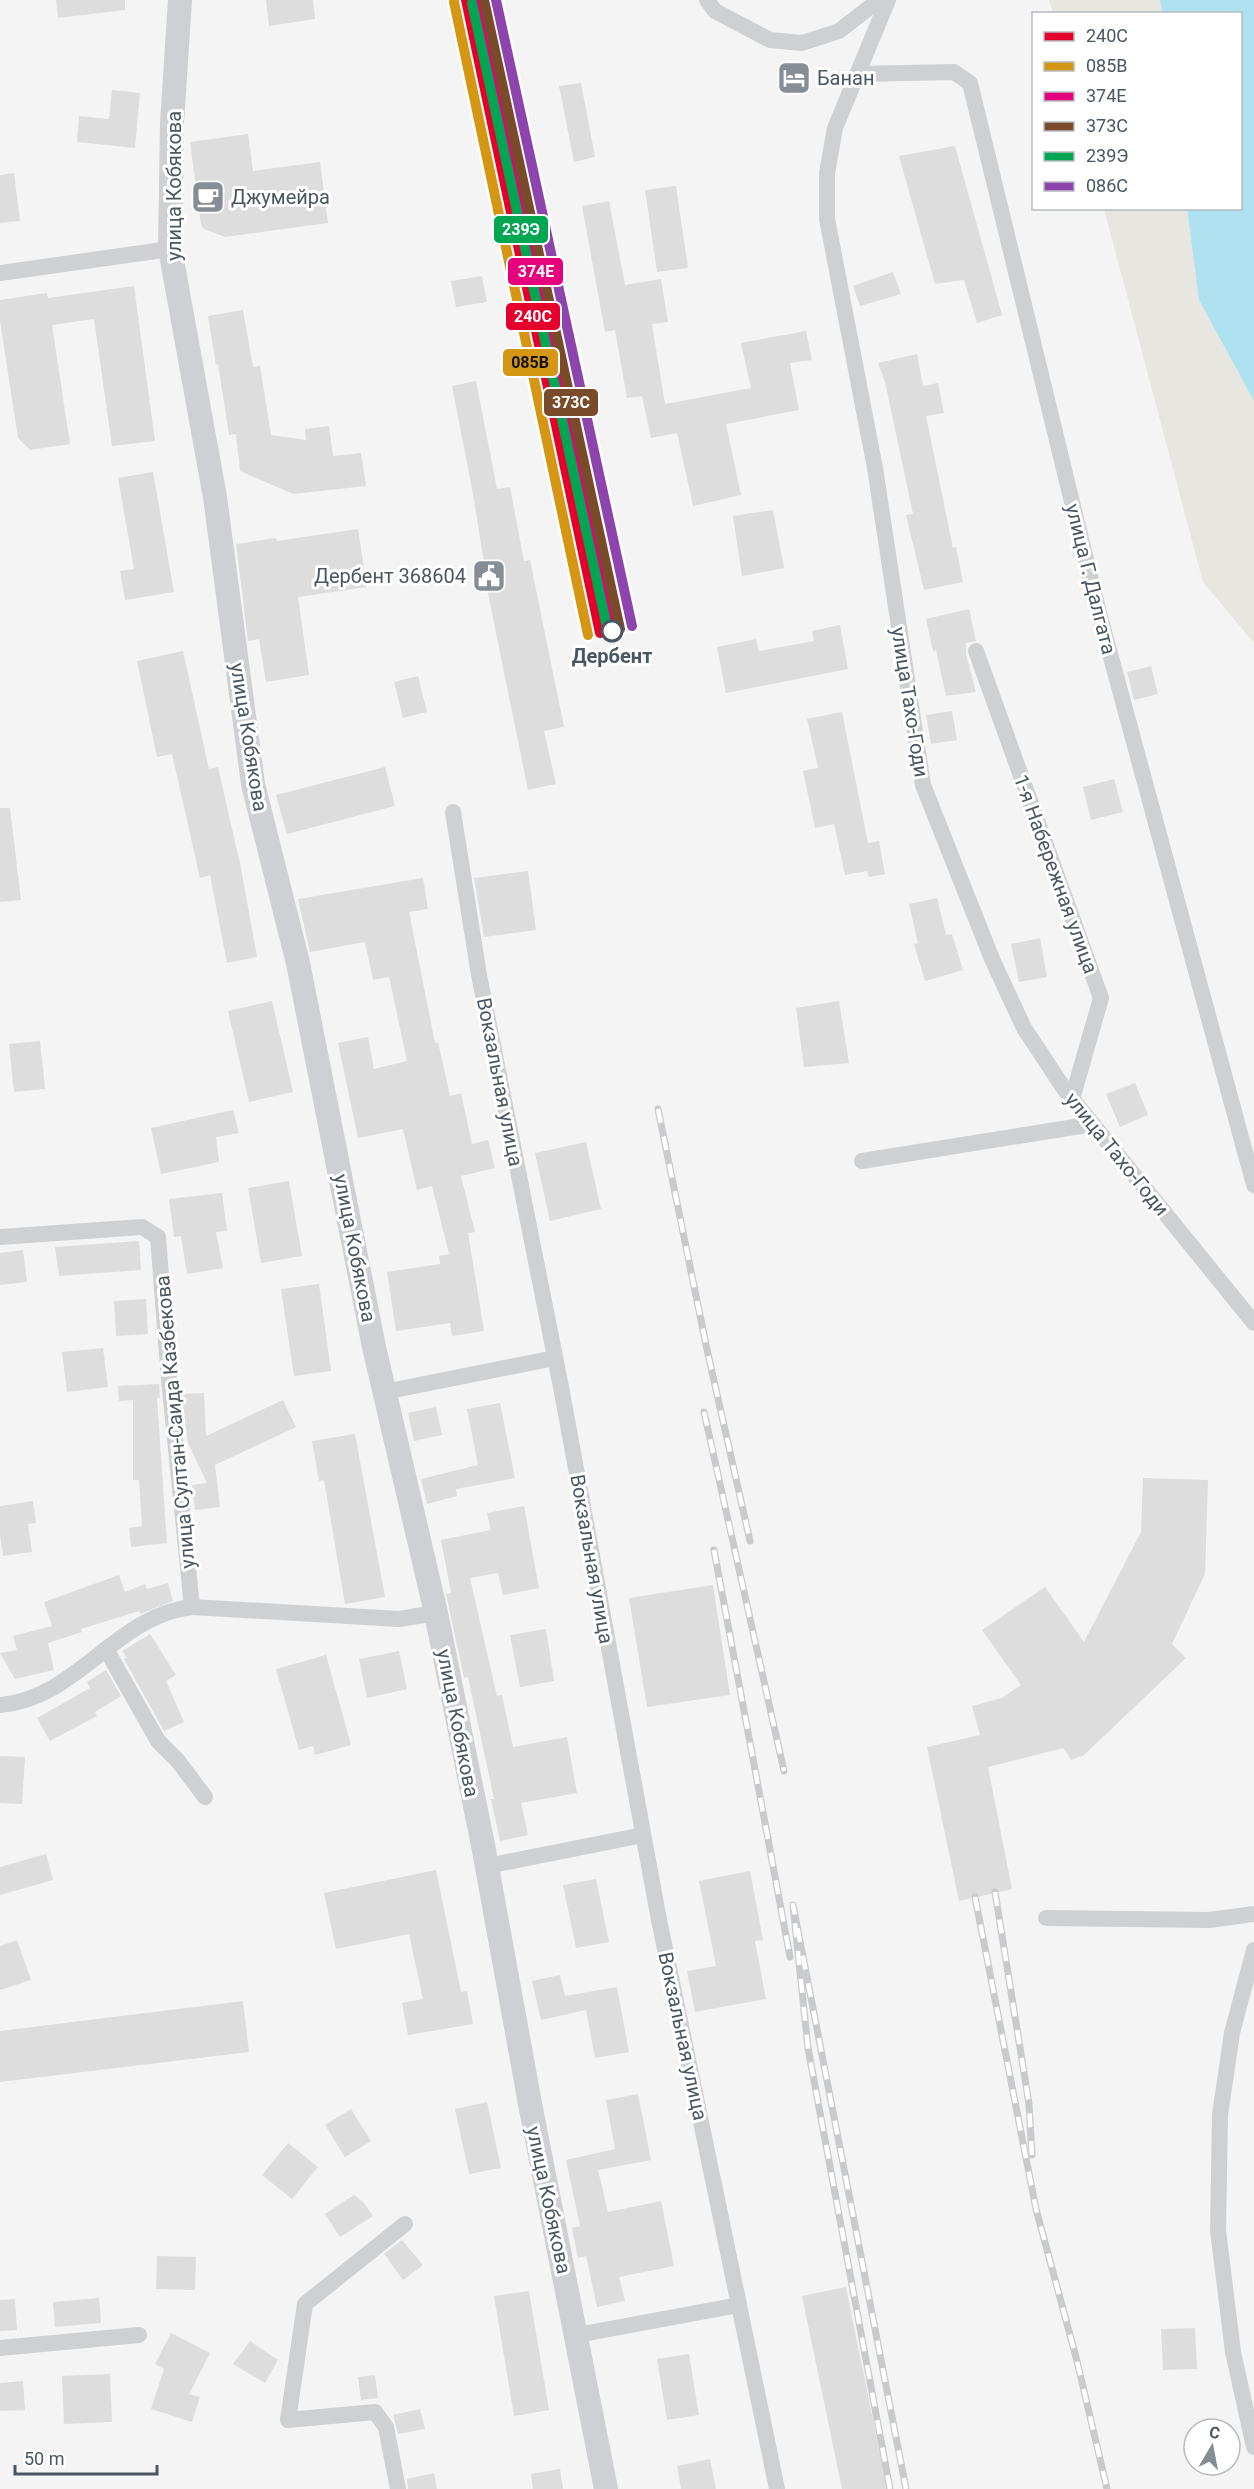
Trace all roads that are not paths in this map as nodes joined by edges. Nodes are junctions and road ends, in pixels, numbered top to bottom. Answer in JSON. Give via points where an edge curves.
{"nodes":[{"id":1,"x":180,"y":0,"type":"edge"},
{"id":2,"x":707,"y":0,"type":"edge"},
{"id":3,"x":879,"y":0,"type":"edge"},
{"id":4,"x":888,"y":0,"type":"edge"},
{"id":5,"x":857,"y":74,"type":"junction"},
{"id":6,"x":170,"y":249,"type":"junction"},
{"id":7,"x":0,"y":273,"type":"edge"},
{"id":8,"x":976,"y":651,"type":"dead end"},
{"id":9,"x":453,"y":812,"type":"dead end"},
{"id":10,"x":1072,"y":1099,"type":"junction"},
{"id":11,"x":1093,"y":1124,"type":"junction"},
{"id":12,"x":862,"y":1161,"type":"dead end"},
{"id":13,"x":1254,"y":1185,"type":"edge"},
{"id":14,"x":0,"y":1237,"type":"edge"},
{"id":15,"x":1254,"y":1323,"type":"edge"},
{"id":16,"x":555,"y":1358,"type":"junction"},
{"id":17,"x":384,"y":1392,"type":"junction"},
{"id":18,"x":192,"y":1607,"type":"junction"},
{"id":19,"x":436,"y":1613,"type":"junction"},
{"id":20,"x":105,"y":1649,"type":"junction"},
{"id":21,"x":0,"y":1706,"type":"edge"},
{"id":22,"x":205,"y":1797,"type":"dead end"},
{"id":23,"x":643,"y":1835,"type":"junction"},
{"id":24,"x":487,"y":1866,"type":"junction"},
{"id":25,"x":1254,"y":1914,"type":"edge"},
{"id":26,"x":1046,"y":1918,"type":"dead end"},
{"id":27,"x":1254,"y":1950,"type":"edge"},
{"id":28,"x":405,"y":2224,"type":"dead end"},
{"id":29,"x":739,"y":2305,"type":"junction"},
{"id":30,"x":139,"y":2335,"type":"dead end"},
{"id":31,"x":577,"y":2335,"type":"junction"},
{"id":32,"x":0,"y":2348,"type":"edge"},
{"id":33,"x":1254,"y":2447,"type":"edge"},
{"id":34,"x":398,"y":2489,"type":"edge"},
{"id":35,"x":606,"y":2489,"type":"edge"},
{"id":36,"x":777,"y":2489,"type":"edge"}],
"edges":[{"from":1,"to":6,"type":"street","name":"улица Кобякова","via":[[172,123]]},
{"from":2,"to":3,"type":"street","via":[[715,10],[770,40],[802,43],[838,31]]},
{"from":4,"to":5,"type":"street","name":"улица Тахо-Годи"},
{"from":5,"to":10,"type":"street","name":"улица Тахо-Годи","via":[[835,128],[827,173],[827,219],[875,468],[923,785],[992,959],[1024,1028]]},
{"from":5,"to":13,"type":"street","name":"улица Г. Далгата","via":[[954,72],[970,83],[1098,613]]},
{"from":6,"to":7,"type":"street"},
{"from":6,"to":17,"type":"street","name":"улица Кобякова","via":[[214,497],[253,784],[298,963]]},
{"from":8,"to":10,"type":"street","name":"1-я Набережная улица","via":[[1101,998]]},
{"from":9,"to":16,"type":"street","name":"Вокзальная улица","via":[[479,975]]},
{"from":10,"to":11,"type":"street","name":"улица Тахо-Годи"},
{"from":11,"to":12,"type":"street"},
{"from":11,"to":15,"type":"street","name":"улица Тахо-Годи"},
{"from":14,"to":18,"type":"street","name":"улица Султан-Саида Казбекова","via":[[142,1227],[158,1237]]},
{"from":16,"to":17,"type":"street"},
{"from":16,"to":23,"type":"street","name":"Вокзальная улица"},
{"from":17,"to":19,"type":"street","name":"улица Кобякова"},
{"from":18,"to":19,"type":"street","via":[[399,1619]]},
{"from":18,"to":20,"type":"street","via":[[162,1615]]},
{"from":19,"to":24,"type":"street","name":"улица Кобякова"},
{"from":20,"to":21,"type":"street","via":[[54,1689],[19,1704]]},
{"from":20,"to":22,"type":"street","via":[[158,1741]]},
{"from":23,"to":24,"type":"street"},
{"from":23,"to":29,"type":"street","name":"Вокзальная улица"},
{"from":24,"to":31,"type":"street","name":"улица Кобякова"},
{"from":25,"to":26,"type":"street","via":[[1209,1920]]},
{"from":27,"to":33,"type":"street","via":[[1232,2033],[1220,2115],[1218,2230],[1233,2352]]},
{"from":28,"to":34,"type":"street","via":[[305,2304],[288,2420],[375,2412],[386,2427]]},
{"from":29,"to":31,"type":"street"},
{"from":29,"to":36,"type":"street","name":"Вокзальная улица"},
{"from":30,"to":32,"type":"street"},
{"from":31,"to":35,"type":"street","name":"улица Кобякова"}]}
